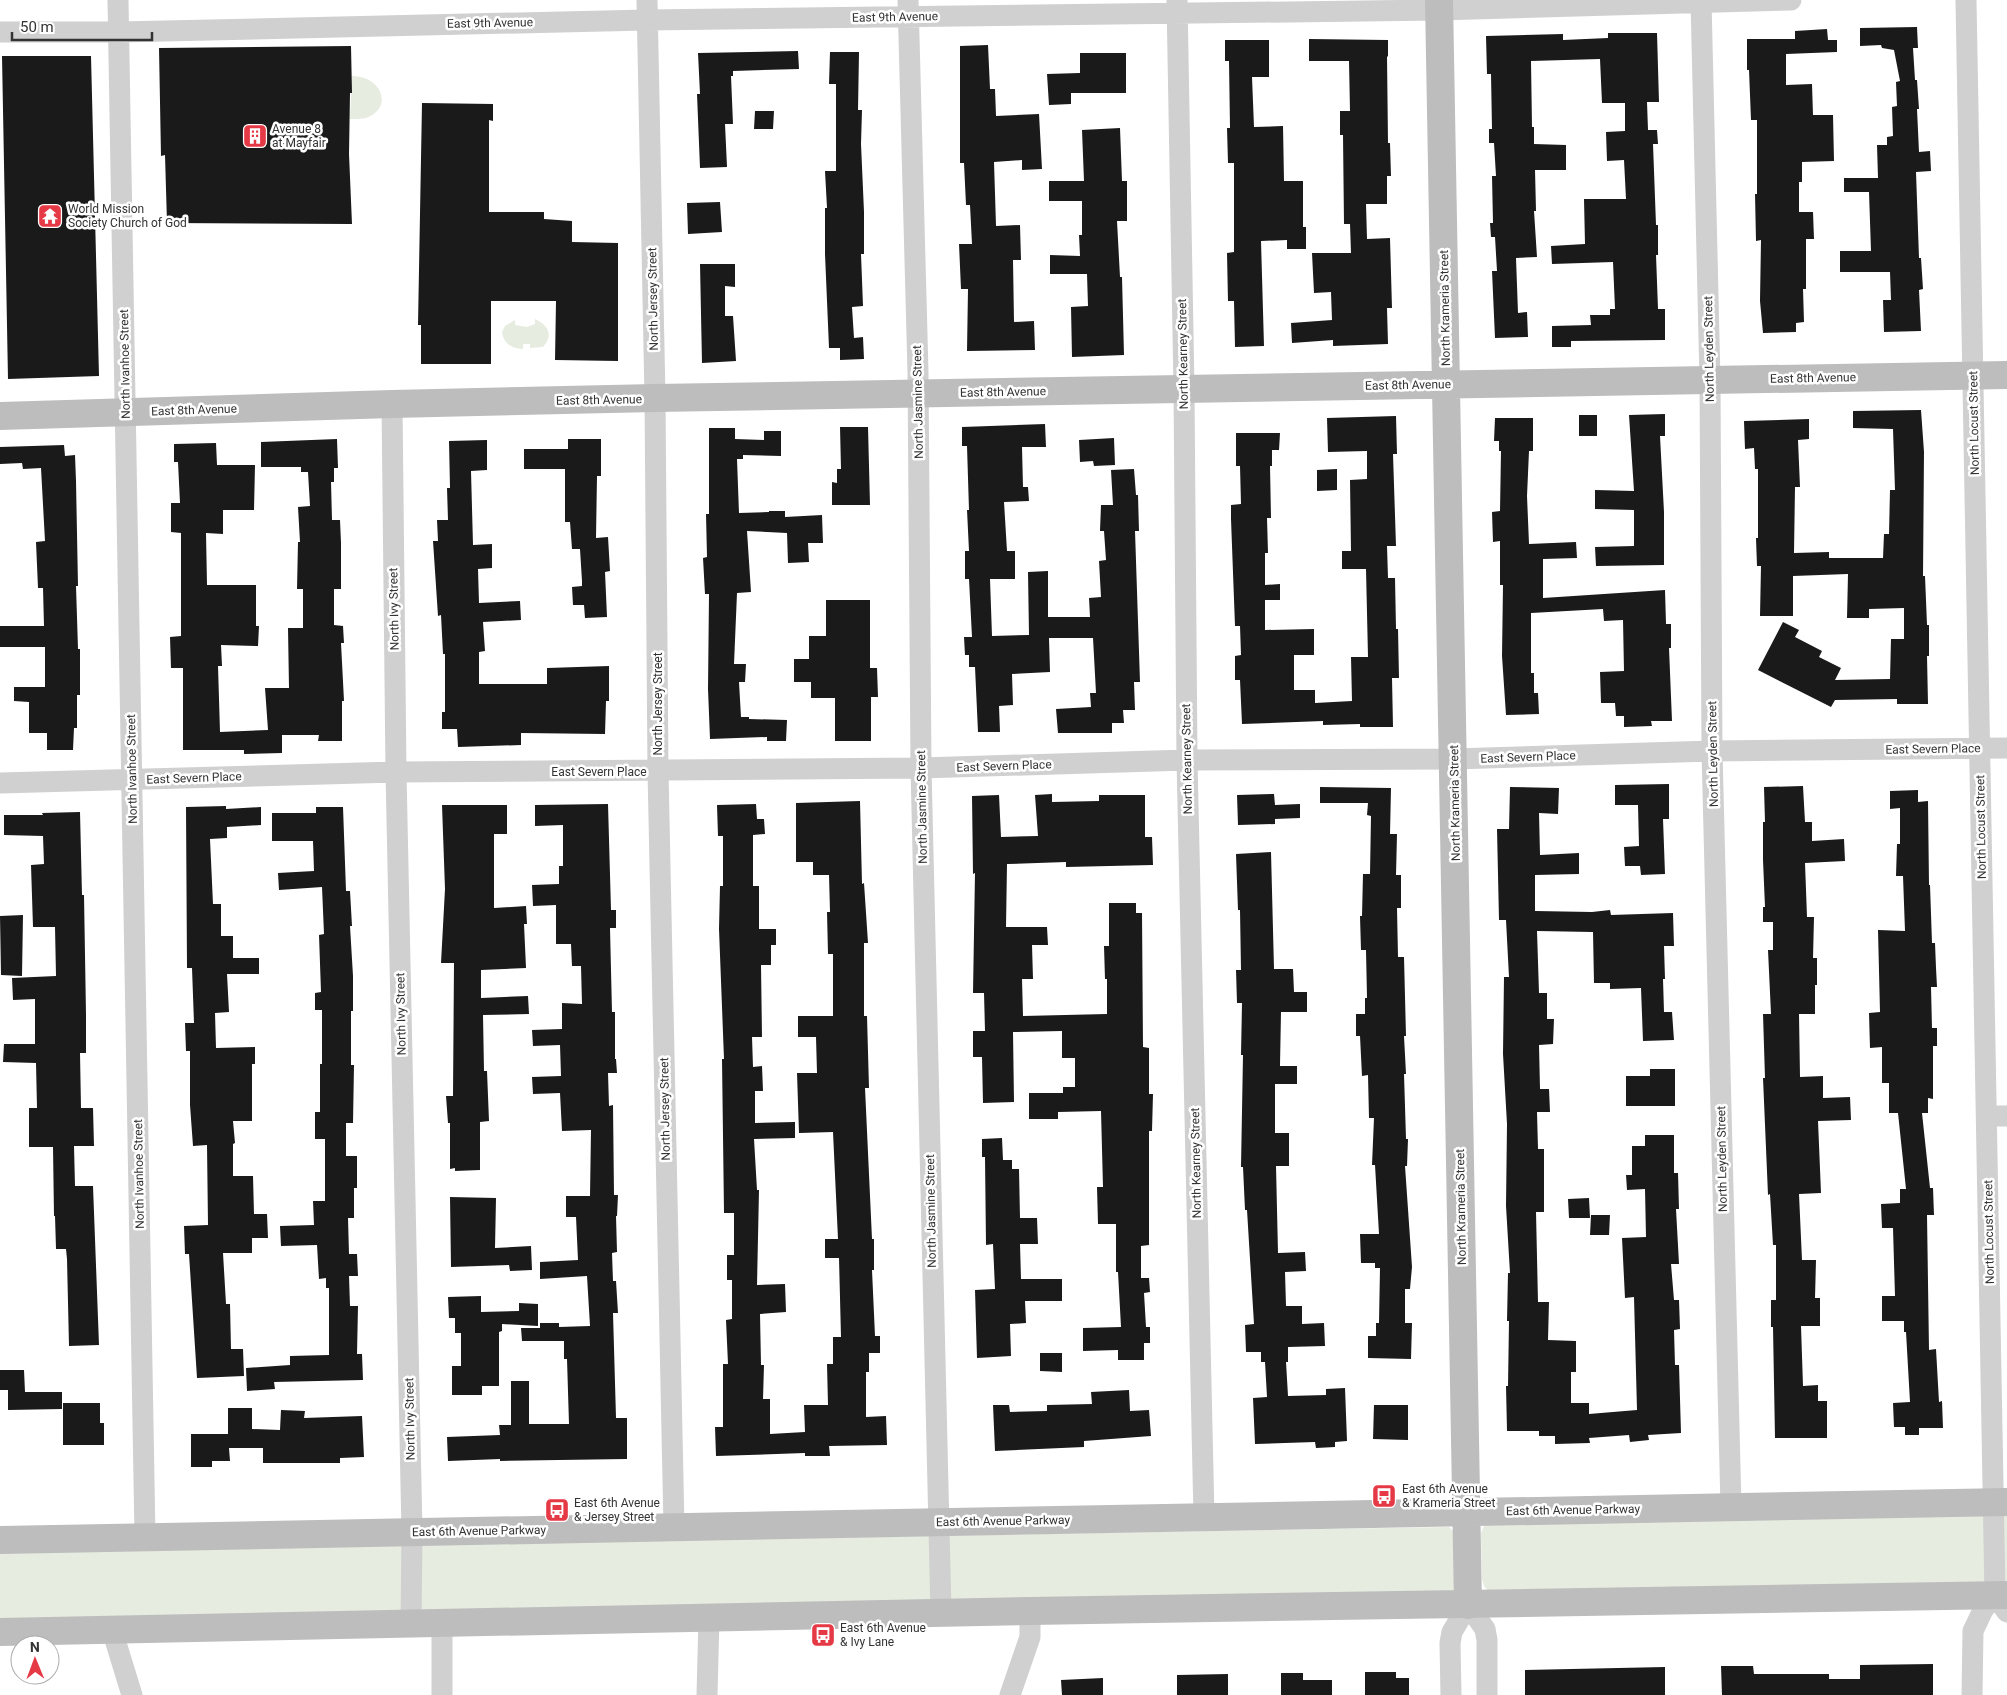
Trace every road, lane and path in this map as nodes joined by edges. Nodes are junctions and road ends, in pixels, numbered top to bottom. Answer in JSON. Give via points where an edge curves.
{"nodes":[{"id":1,"x":118,"y":0,"type":"edge"},
{"id":2,"x":1791,"y":0,"type":"edge"},
{"id":3,"x":1966,"y":0,"type":"edge"},
{"id":4,"x":1701,"y":1,"type":"edge"},
{"id":5,"x":1439,"y":5,"type":"edge"},
{"id":6,"x":1177,"y":6,"type":"edge"},
{"id":7,"x":908,"y":9,"type":"edge"},
{"id":8,"x":647,"y":10,"type":"edge"},
{"id":9,"x":0,"y":32,"type":"edge"},
{"id":10,"x":119,"y":32,"type":"junction"},
{"id":11,"x":1973,"y":375,"type":"junction"},
{"id":12,"x":2007,"y":375,"type":"edge"},
{"id":13,"x":1710,"y":380,"type":"junction"},
{"id":14,"x":1446,"y":385,"type":"junction"},
{"id":15,"x":1184,"y":390,"type":"junction"},
{"id":16,"x":919,"y":394,"type":"junction"},
{"id":17,"x":655,"y":398,"type":"junction"},
{"id":18,"x":392,"y":404,"type":"junction"},
{"id":19,"x":126,"y":412,"type":"junction"},
{"id":20,"x":0,"y":416,"type":"edge"},
{"id":21,"x":2007,"y":748,"type":"edge"},
{"id":22,"x":1979,"y":749,"type":"junction"},
{"id":23,"x":1712,"y":751,"type":"junction"},
{"id":24,"x":1454,"y":759,"type":"junction"},
{"id":25,"x":1187,"y":760,"type":"junction"},
{"id":26,"x":921,"y":768,"type":"junction"},
{"id":27,"x":658,"y":771,"type":"junction"},
{"id":28,"x":396,"y":772,"type":"junction"},
{"id":29,"x":132,"y":780,"type":"junction"},
{"id":30,"x":0,"y":783,"type":"edge"},
{"id":31,"x":1997,"y":1116,"type":"edge"},
{"id":32,"x":2001,"y":1502,"type":"edge"},
{"id":33,"x":1730,"y":1507,"type":"junction"},
{"id":34,"x":1466,"y":1512,"type":"junction"},
{"id":35,"x":1204,"y":1517,"type":"junction"},
{"id":36,"x":938,"y":1522,"type":"junction"},
{"id":37,"x":674,"y":1527,"type":"junction"},
{"id":38,"x":412,"y":1532,"type":"junction"},
{"id":39,"x":145,"y":1537,"type":"junction"},
{"id":40,"x":0,"y":1540,"type":"edge"},
{"id":41,"x":2003,"y":1601,"type":"edge"},
{"id":42,"x":1468,"y":1605,"type":"junction"},
{"id":43,"x":1030,"y":1611,"type":"junction"},
{"id":44,"x":941,"y":1613,"type":"junction"},
{"id":45,"x":709,"y":1618,"type":"junction"},
{"id":46,"x":442,"y":1623,"type":"junction"},
{"id":47,"x":411,"y":1624,"type":"junction"},
{"id":48,"x":112,"y":1630,"type":"junction"},
{"id":49,"x":0,"y":1632,"type":"edge"},
{"id":50,"x":132,"y":1695,"type":"edge"},
{"id":51,"x":442,"y":1695,"type":"edge"},
{"id":52,"x":707,"y":1695,"type":"edge"},
{"id":53,"x":1010,"y":1695,"type":"edge"},
{"id":54,"x":1451,"y":1695,"type":"edge"},
{"id":55,"x":1488,"y":1695,"type":"edge"},
{"id":56,"x":1972,"y":1695,"type":"edge"}],
"edges":[{"from":1,"to":10,"type":"street","name":"North Ivanhoe Street"},
{"from":2,"to":4,"type":"street","name":"East 9th Avenue"},
{"from":3,"to":11,"type":"street","name":"North Locust Street"},
{"from":4,"to":5,"type":"street","name":"East 9th Avenue"},
{"from":4,"to":13,"type":"street","name":"North Leyden Street"},
{"from":5,"to":6,"type":"street","name":"East 9th Avenue"},
{"from":5,"to":14,"type":"main road","name":"North Krameria Street"},
{"from":6,"to":7,"type":"street","name":"East 9th Avenue"},
{"from":6,"to":15,"type":"street","name":"North Kearney Street"},
{"from":7,"to":8,"type":"street","name":"East 9th Avenue"},
{"from":7,"to":16,"type":"street","name":"North Jasmine Street"},
{"from":8,"to":10,"type":"street","name":"East 9th Avenue"},
{"from":8,"to":17,"type":"street","name":"North Jersey Street"},
{"from":9,"to":10,"type":"street","name":"East 9th Avenue"},
{"from":10,"to":19,"type":"street","name":"North Ivanhoe Street"},
{"from":11,"to":12,"type":"main road","name":"East 8th Avenue"},
{"from":11,"to":13,"type":"main road","name":"East 8th Avenue"},
{"from":11,"to":22,"type":"street","name":"North Locust Street"},
{"from":13,"to":14,"type":"main road","name":"East 8th Avenue"},
{"from":13,"to":23,"type":"street","name":"North Leyden Street"},
{"from":14,"to":15,"type":"main road","name":"East 8th Avenue"},
{"from":14,"to":24,"type":"main road","name":"North Krameria Street"},
{"from":15,"to":16,"type":"main road","name":"East 8th Avenue"},
{"from":15,"to":25,"type":"street","name":"North Kearney Street"},
{"from":16,"to":17,"type":"main road","name":"East 8th Avenue"},
{"from":16,"to":26,"type":"street","name":"North Jasmine Street"},
{"from":17,"to":18,"type":"main road","name":"East 8th Avenue"},
{"from":17,"to":27,"type":"street","name":"North Jersey Street"},
{"from":18,"to":19,"type":"main road","name":"East 8th Avenue"},
{"from":18,"to":28,"type":"street","name":"North Ivy Street"},
{"from":19,"to":20,"type":"main road","name":"East 8th Avenue"},
{"from":19,"to":29,"type":"street","name":"North Ivanhoe Street"},
{"from":21,"to":22,"type":"street","name":"East Severn Place"},
{"from":22,"to":23,"type":"street","name":"East Severn Place"},
{"from":22,"to":31,"type":"street","name":"North Locust Street"},
{"from":23,"to":24,"type":"street","name":"East Severn Place"},
{"from":23,"to":33,"type":"street","name":"North Leyden Street"},
{"from":24,"to":25,"type":"street","name":"East Severn Place"},
{"from":24,"to":34,"type":"main road","name":"North Krameria Street"},
{"from":25,"to":26,"type":"street","name":"East Severn Place"},
{"from":25,"to":35,"type":"street","name":"North Kearney Street"},
{"from":26,"to":27,"type":"street","name":"East Severn Place"},
{"from":26,"to":36,"type":"street","name":"North Jasmine Street"},
{"from":27,"to":28,"type":"street","name":"East Severn Place"},
{"from":27,"to":37,"type":"street","name":"North Jersey Street"},
{"from":28,"to":29,"type":"street","name":"East Severn Place"},
{"from":28,"to":38,"type":"street","name":"North Ivy Street"},
{"from":29,"to":30,"type":"street","name":"East Severn Place"},
{"from":29,"to":39,"type":"street","name":"North Ivanhoe Street"},
{"from":31,"to":32,"type":"street","name":"North Locust Street"},
{"from":32,"to":33,"type":"main road","name":"East 6th Avenue Parkway"},
{"from":32,"to":41,"type":"street","name":"North Locust Street"},
{"from":33,"to":34,"type":"main road","name":"East 6th Avenue Parkway"},
{"from":34,"to":35,"type":"main road","name":"East 6th Avenue Parkway"},
{"from":34,"to":42,"type":"main road","name":"North Krameria Street"},
{"from":35,"to":36,"type":"main road","name":"East 6th Avenue Parkway"},
{"from":36,"to":37,"type":"main road","name":"East 6th Avenue Parkway"},
{"from":36,"to":44,"type":"street","name":"North Jasmine Street"},
{"from":37,"to":38,"type":"main road","name":"East 6th Avenue Parkway"},
{"from":38,"to":39,"type":"main road","name":"East 6th Avenue Parkway"},
{"from":38,"to":47,"type":"street","name":"North Ivy Street"},
{"from":39,"to":40,"type":"main road","name":"East 6th Avenue Parkway"},
{"from":41,"to":42,"type":"main road"},
{"from":41,"to":56,"type":"street","via":[[1983,1610],[1973,1631]]},
{"from":42,"to":43,"type":"main road"},
{"from":42,"to":54,"type":"street","via":[[1452,1632]]},
{"from":42,"to":55,"type":"street","via":[[1485,1629]]},
{"from":43,"to":44,"type":"main road"},
{"from":43,"to":53,"type":"street","via":[[1030,1637]]},
{"from":44,"to":45,"type":"main road"},
{"from":45,"to":46,"type":"main road"},
{"from":45,"to":52,"type":"street"},
{"from":46,"to":47,"type":"main road"},
{"from":46,"to":51,"type":"street"},
{"from":47,"to":48,"type":"main road"},
{"from":48,"to":49,"type":"main road"},
{"from":48,"to":50,"type":"street"}]}
